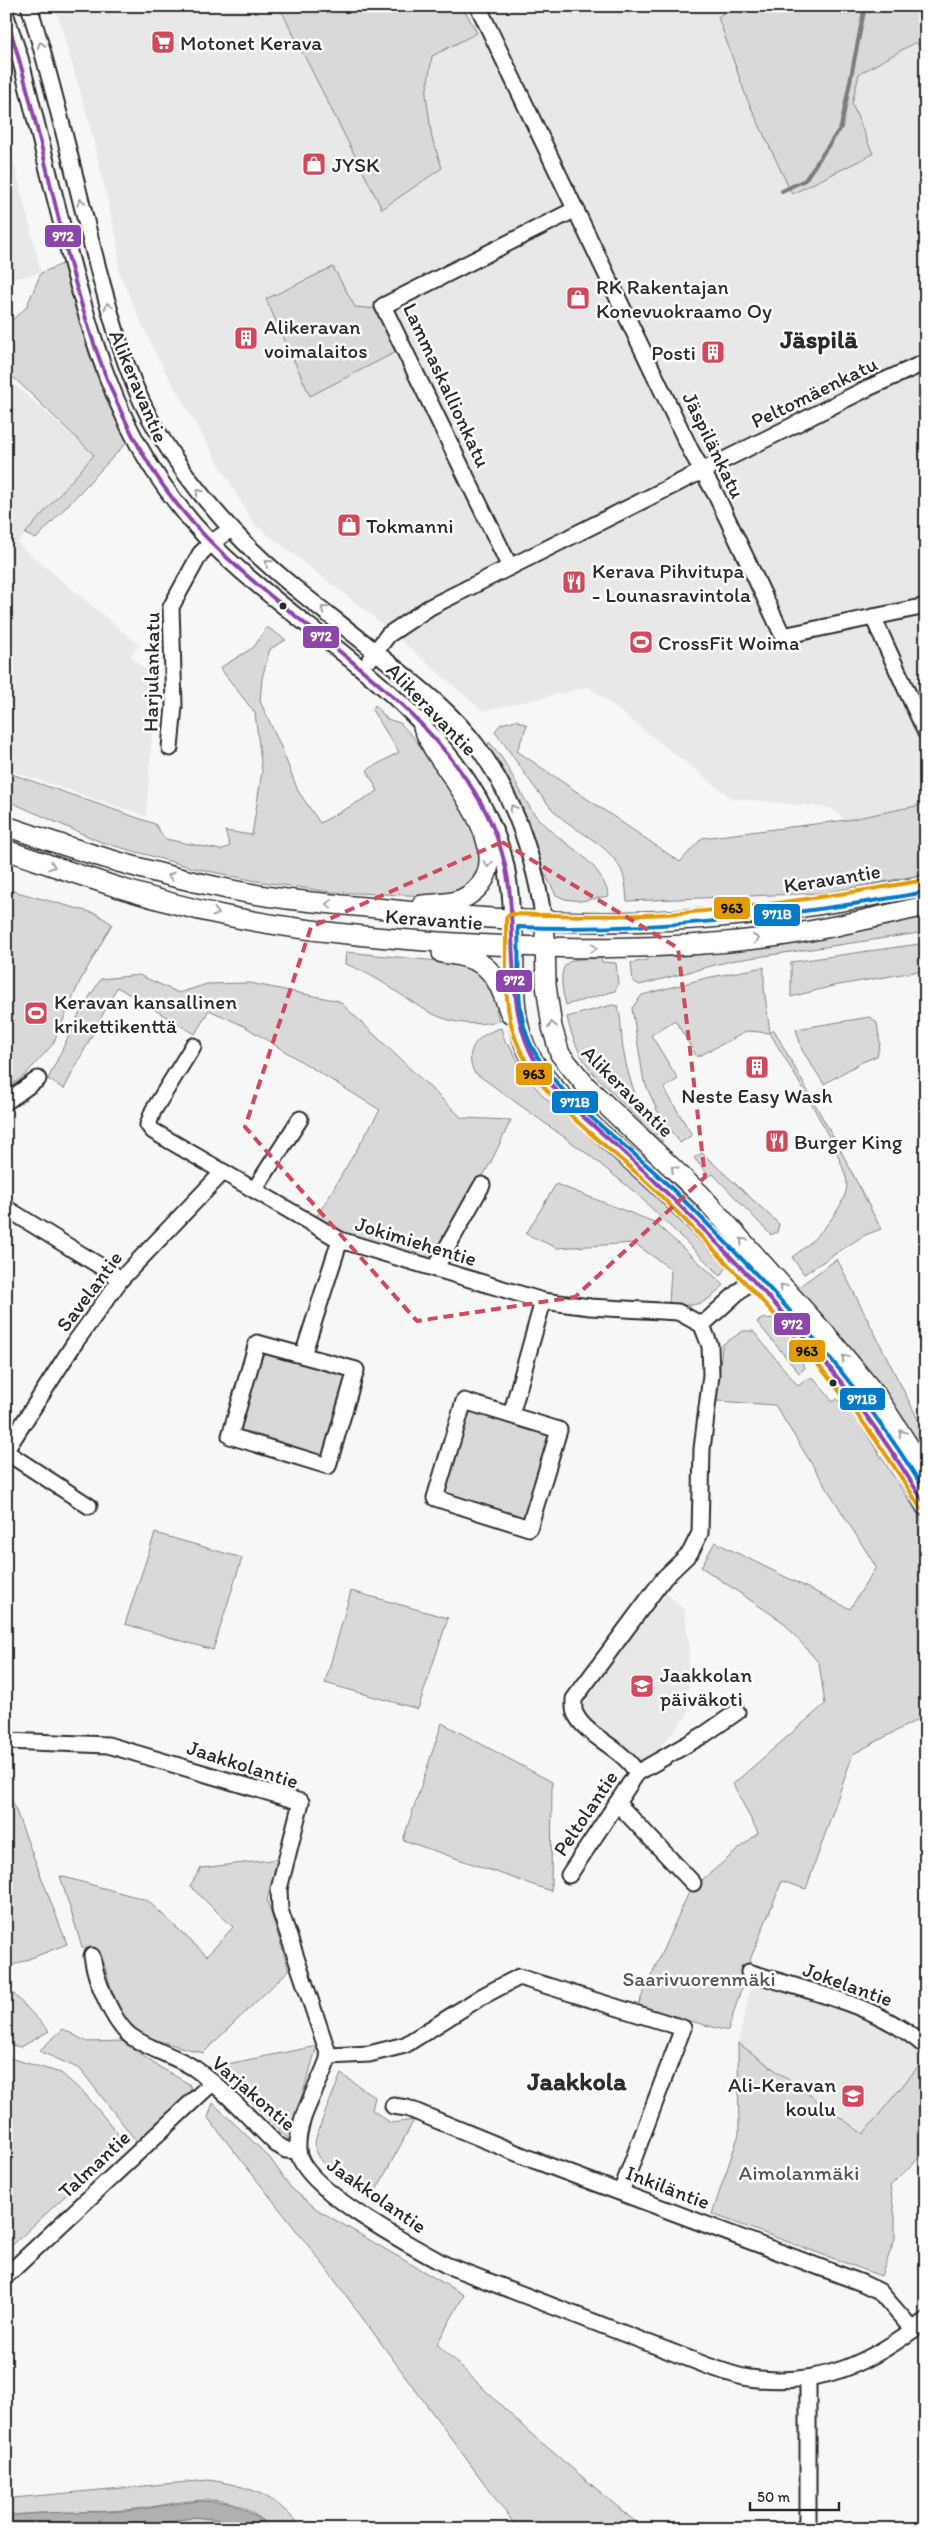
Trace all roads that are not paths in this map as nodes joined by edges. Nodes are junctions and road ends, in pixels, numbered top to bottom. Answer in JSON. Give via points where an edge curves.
{"nodes":[{"id":1,"x":29,"y":6,"type":"edge"},
{"id":2,"x":478,"y":6,"type":"edge"},
{"id":3,"x":6,"y":16,"type":"edge"},
{"id":4,"x":576,"y":209,"type":"junction"},
{"id":5,"x":926,"y":362,"type":"edge"},
{"id":6,"x":702,"y":472,"type":"junction"},
{"id":7,"x":231,"y":529,"type":"junction"},
{"id":8,"x":211,"y":543,"type":"junction"},
{"id":9,"x":510,"y":567,"type":"junction"},
{"id":10,"x":926,"y":606,"type":"edge"},
{"id":11,"x":873,"y":617,"type":"junction"},
{"id":12,"x":375,"y":651,"type":"junction"},
{"id":13,"x":362,"y":669,"type":"junction"},
{"id":14,"x":423,"y":727,"type":"junction"},
{"id":15,"x":926,"y":733,"type":"edge"},
{"id":16,"x":170,"y":748,"type":"dead end"},
{"id":17,"x":6,"y":826,"type":"edge"},
{"id":18,"x":6,"y":850,"type":"edge"},
{"id":19,"x":926,"y":886,"type":"edge"},
{"id":20,"x":926,"y":906,"type":"edge"},
{"id":21,"x":377,"y":908,"type":"junction"},
{"id":22,"x":512,"y":920,"type":"junction"},
{"id":23,"x":544,"y":922,"type":"junction"},
{"id":24,"x":375,"y":938,"type":"junction"},
{"id":25,"x":513,"y":946,"type":"junction"},
{"id":26,"x":545,"y":947,"type":"junction"},
{"id":27,"x":524,"y":1044,"type":"junction"},
{"id":28,"x":193,"y":1046,"type":"dead end"},
{"id":29,"x":38,"y":1079,"type":"dead end"},
{"id":30,"x":6,"y":1102,"type":"edge"},
{"id":31,"x":300,"y":1118,"type":"dead end"},
{"id":32,"x":223,"y":1172,"type":"junction"},
{"id":33,"x":482,"y":1185,"type":"dead end"},
{"id":34,"x":255,"y":1189,"type":"junction"},
{"id":35,"x":6,"y":1208,"type":"edge"},
{"id":36,"x":340,"y":1240,"type":"junction"},
{"id":37,"x":435,"y":1270,"type":"junction"},
{"id":38,"x":759,"y":1273,"type":"junction"},
{"id":39,"x":121,"y":1279,"type":"junction"},
{"id":40,"x":543,"y":1301,"type":"junction"},
{"id":41,"x":702,"y":1325,"type":"junction"},
{"id":42,"x":303,"y":1354,"type":"junction"},
{"id":43,"x":512,"y":1415,"type":"junction"},
{"id":44,"x":6,"y":1451,"type":"edge"},
{"id":45,"x":926,"y":1473,"type":"edge"},
{"id":46,"x":89,"y":1506,"type":"dead end"},
{"id":47,"x":926,"y":1506,"type":"edge"},
{"id":48,"x":737,"y":1712,"type":"dead end"},
{"id":49,"x":6,"y":1741,"type":"edge"},
{"id":50,"x":637,"y":1774,"type":"junction"},
{"id":51,"x":617,"y":1803,"type":"junction"},
{"id":52,"x":569,"y":1875,"type":"dead end"},
{"id":53,"x":693,"y":1883,"type":"dead end"},
{"id":54,"x":92,"y":1956,"type":"dead end"},
{"id":55,"x":749,"y":1972,"type":"dead end"},
{"id":56,"x":926,"y":2047,"type":"edge"},
{"id":57,"x":329,"y":2056,"type":"junction"},
{"id":58,"x":212,"y":2083,"type":"junction"},
{"id":59,"x":393,"y":2106,"type":"dead end"},
{"id":60,"x":298,"y":2151,"type":"junction"},
{"id":61,"x":621,"y":2192,"type":"junction"},
{"id":62,"x":6,"y":2276,"type":"edge"},
{"id":63,"x":926,"y":2320,"type":"edge"},
{"id":64,"x":912,"y":2330,"type":"junction"},
{"id":65,"x":808,"y":2380,"type":"junction"},
{"id":66,"x":802,"y":2529,"type":"edge"}],
"edges":[{"from":7,"to":1,"type":"street","name":"Alikeravantie","one_way":true,"via":[[157,431],[128,369]]},
{"from":2,"to":4,"type":"street","name":"Jäspilänkatu"},
{"from":3,"to":8,"type":"street","name":"Alikeravantie","via":[[20,58],[98,355],[127,426],[151,467]]},
{"from":4,"to":6,"type":"street","name":"Jäspilänkatu"},
{"from":4,"to":9,"type":"street","name":"Lammaskallionkatu","via":[[383,306]]},
{"from":5,"to":6,"type":"street","name":"Peltomäenkatu"},
{"from":6,"to":9,"type":"street","name":"Peltomäenkatu"},
{"from":6,"to":11,"type":"street","name":"Jäspilänkatu","via":[[783,636]]},
{"from":7,"to":8,"type":"street","name":"Harjulankatu"},
{"from":12,"to":7,"type":"street","name":"Alikeravantie","one_way":true,"via":[[292,584]]},
{"from":8,"to":13,"type":"street","name":"Alikeravantie","via":[[252,581]]},
{"from":8,"to":16,"type":"street","name":"Harjulankatu","via":[[200,554],[171,607],[174,706]]},
{"from":9,"to":12,"type":"street","name":"Peltomäenkatu","via":[[430,607],[388,635]]},
{"from":10,"to":11,"type":"street","name":"Jäspilänkatu"},
{"from":11,"to":15,"type":"street"},
{"from":12,"to":13,"type":"street","name":"Peltomäenkatu"},
{"from":23,"to":12,"type":"street","name":"Alikeravantie","one_way":true,"via":[[532,857],[519,819],[500,782],[476,745],[456,723],[432,698]]},
{"from":13,"to":14,"type":"street","name":"Alikeravantie"},
{"from":14,"to":21,"type":"main road","one_way":true,"via":[[481,826],[487,844],[489,868],[480,885],[452,902]]},
{"from":14,"to":22,"type":"street","name":"Alikeravantie","via":[[462,772],[491,822],[504,856]]},
{"from":21,"to":17,"type":"main road","name":"Keravantie","one_way":true,"via":[[219,888],[155,872]]},
{"from":18,"to":24,"type":"main road","name":"Keravantie","one_way":true,"via":[[152,897],[218,914]]},
{"from":19,"to":23,"type":"main road","name":"Keravantie","via":[[741,915],[652,921]]},
{"from":26,"to":20,"type":"main road","name":"Keravantie","one_way":true,"via":[[689,946],[766,938]]},
{"from":21,"to":22,"type":"main road","name":"Keravantie"},
{"from":22,"to":23,"type":"main road","name":"Keravantie"},
{"from":22,"to":25,"type":"main road","name":"Alikeravantie"},
{"from":23,"to":26,"type":"main road","name":"Alikeravantie"},
{"from":24,"to":25,"type":"main road","name":"Keravantie"},
{"from":24,"to":27,"type":"main road","via":[[420,951],[464,956],[488,968],[499,985]]},
{"from":25,"to":26,"type":"main road","name":"Keravantie"},
{"from":25,"to":27,"type":"main road","name":"Alikeravantie","via":[[517,1015]]},
{"from":38,"to":26,"type":"main road","name":"Alikeravantie","one_way":true,"via":[[695,1190],[587,1087],[560,1054],[546,985]]},
{"from":27,"to":38,"type":"main road","name":"Alikeravantie","via":[[542,1074],[555,1088]]},
{"from":28,"to":32,"type":"street","name":"Jokimiehentie","via":[[152,1111],[148,1124],[153,1131]]},
{"from":29,"to":30,"type":"street"},
{"from":31,"to":34,"type":"street"},
{"from":32,"to":34,"type":"street","name":"Jokimiehentie"},
{"from":32,"to":39,"type":"street","name":"Savelantie"},
{"from":33,"to":37,"type":"street"},
{"from":34,"to":36,"type":"street","name":"Jokimiehentie"},
{"from":35,"to":39,"type":"street"},
{"from":36,"to":37,"type":"street","name":"Jokimiehentie"},
{"from":36,"to":42,"type":"street"},
{"from":37,"to":40,"type":"street","name":"Jokimiehentie"},
{"from":38,"to":41,"type":"street"},
{"from":45,"to":38,"type":"main road","name":"Alikeravantie","one_way":true,"via":[[876,1395]]},
{"from":38,"to":47,"type":"main road","name":"Alikeravantie","via":[[862,1405],[905,1468]]},
{"from":39,"to":44,"type":"street","name":"Savelantie","via":[[76,1341]]},
{"from":40,"to":41,"type":"street","name":"Jokimiehentie","via":[[678,1312]]},
{"from":40,"to":43,"type":"street"},
{"from":41,"to":50,"type":"street","via":[[710,1346],[711,1375],[702,1449],[700,1533],[690,1553],[664,1578],[574,1700],[574,1713],[581,1722],[631,1762]]},
{"from":42,"to":42,"type":"street","via":[[258,1343],[230,1436],[328,1466],[356,1370]]},
{"from":43,"to":43,"type":"street","via":[[464,1401],[435,1498],[529,1528],[560,1430]]},
{"from":44,"to":46,"type":"street"},
{"from":48,"to":50,"type":"street","name":"Peltolantie"},
{"from":49,"to":57,"type":"street","name":"Jaakkolantie","via":[[108,1745],[301,1802],[279,1889],[280,1910]]},
{"from":50,"to":51,"type":"street","name":"Peltolantie"},
{"from":51,"to":52,"type":"street","name":"Peltolantie"},
{"from":51,"to":53,"type":"street"},
{"from":54,"to":58,"type":"street","name":"Varjakontie","via":[[94,1971],[115,2016],[130,2036],[193,2068]]},
{"from":55,"to":56,"type":"street","name":"Jokelantie","via":[[880,2015],[909,2032]]},
{"from":57,"to":60,"type":"street","via":[[306,2111]]},
{"from":57,"to":61,"type":"street","via":[[369,2054],[405,2045],[495,1988],[519,1977],[683,2028]]},
{"from":58,"to":60,"type":"street","name":"Varjakontie","via":[[276,2144],[286,2150]]},
{"from":58,"to":62,"type":"street","name":"Talmantie"},
{"from":59,"to":61,"type":"street","name":"Inkiläntie","via":[[407,2108],[530,2159]]},
{"from":60,"to":65,"type":"street","name":"Jaakkolantie","via":[[303,2166],[321,2186],[446,2265],[708,2366],[748,2378]]},
{"from":61,"to":64,"type":"street","name":"Inkiläntie","via":[[862,2282],[879,2291]]},
{"from":63,"to":64,"type":"street","name":"Jaakkolantie"},
{"from":64,"to":65,"type":"street","name":"Jaakkolantie","via":[[896,2343],[840,2372]]},
{"from":65,"to":66,"type":"street","via":[[808,2522]]}]}
